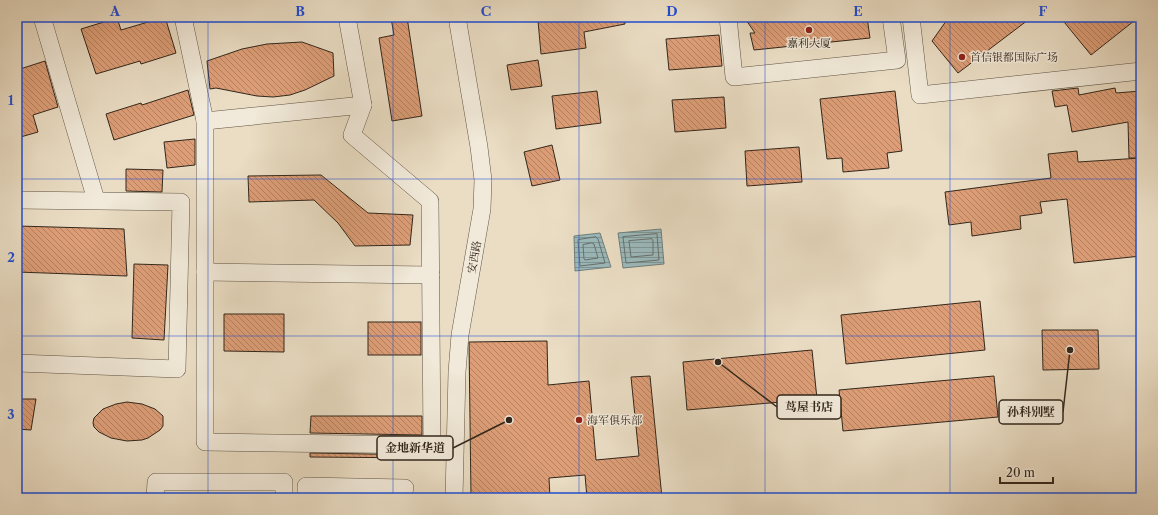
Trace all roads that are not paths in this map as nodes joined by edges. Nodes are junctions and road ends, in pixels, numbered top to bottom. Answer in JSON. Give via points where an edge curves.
{"nodes":[{"id":1,"x":42,"y":17,"type":"edge"},
{"id":2,"x":184,"y":17,"type":"edge"},
{"id":3,"x":347,"y":17,"type":"edge"},
{"id":4,"x":457,"y":17,"type":"edge"},
{"id":5,"x":728,"y":17,"type":"edge"},
{"id":6,"x":891,"y":17,"type":"edge"},
{"id":7,"x":911,"y":17,"type":"edge"},
{"id":8,"x":1141,"y":71,"type":"edge"},
{"id":9,"x":364,"y":105,"type":"junction"},
{"id":10,"x":205,"y":121,"type":"junction"},
{"id":11,"x":17,"y":200,"type":"edge"},
{"id":12,"x":96,"y":200,"type":"junction"},
{"id":13,"x":205,"y":272,"type":"junction"},
{"id":14,"x":431,"y":275,"type":"junction"},
{"id":15,"x":17,"y":363,"type":"edge"},
{"id":16,"x":404,"y":488,"type":"dead end"},
{"id":17,"x":156,"y":498,"type":"edge"},
{"id":18,"x":284,"y":498,"type":"edge"},
{"id":19,"x":306,"y":498,"type":"edge"},
{"id":20,"x":454,"y":498,"type":"edge"}],
"edges":[{"from":1,"to":12,"type":"street"},
{"from":2,"to":10,"type":"street"},
{"from":3,"to":9,"type":"street"},
{"from":4,"to":20,"type":"street","name":"安西路","via":[[483,180],[482,209],[460,335]]},
{"from":5,"to":6,"type":"street","via":[[734,77],[897,60]]},
{"from":7,"to":8,"type":"street","via":[[920,95]]},
{"from":9,"to":10,"type":"street"},
{"from":9,"to":14,"type":"street","via":[[352,135],[430,201]]},
{"from":10,"to":13,"type":"street"},
{"from":11,"to":12,"type":"street"},
{"from":12,"to":15,"type":"street","via":[[181,202],[177,369]]},
{"from":13,"to":14,"type":"street"},
{"from":13,"to":14,"type":"street","via":[[205,442],[432,445]]},
{"from":16,"to":19,"type":"street","via":[[306,486]]},
{"from":17,"to":18,"type":"street","via":[[156,482],[284,482]]}]}
